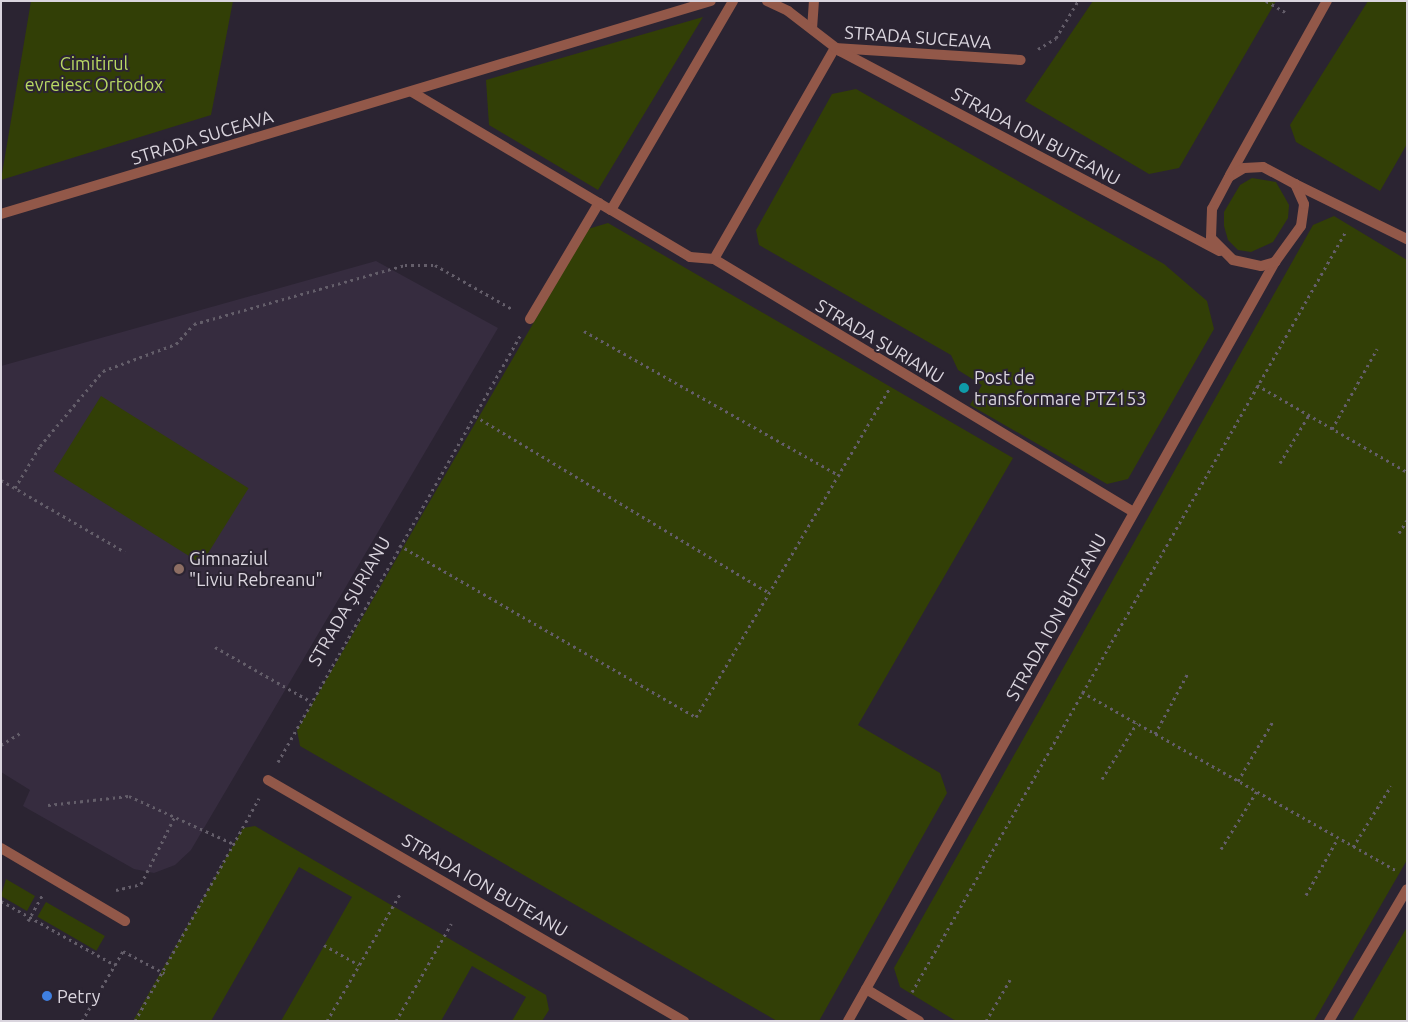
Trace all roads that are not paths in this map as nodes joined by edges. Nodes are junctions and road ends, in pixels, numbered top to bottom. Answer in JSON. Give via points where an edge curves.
{"nodes":[{"id":1,"x":711,"y":1,"type":"edge"},
{"id":2,"x":733,"y":1,"type":"edge"},
{"id":3,"x":767,"y":1,"type":"edge"},
{"id":4,"x":814,"y":1,"type":"edge"},
{"id":5,"x":1326,"y":1,"type":"edge"},
{"id":6,"x":810,"y":27,"type":"junction"},
{"id":7,"x":835,"y":48,"type":"junction"},
{"id":8,"x":1021,"y":60,"type":"road end"},
{"id":9,"x":412,"y":92,"type":"junction"},
{"id":10,"x":1229,"y":177,"type":"junction"},
{"id":11,"x":1294,"y":184,"type":"junction"},
{"id":12,"x":599,"y":203,"type":"junction"},
{"id":13,"x":611,"y":210,"type":"junction"},
{"id":14,"x":1,"y":214,"type":"edge"},
{"id":15,"x":1407,"y":239,"type":"edge"},
{"id":16,"x":1222,"y":252,"type":"junction"},
{"id":17,"x":714,"y":259,"type":"junction"},
{"id":18,"x":1275,"y":262,"type":"junction"},
{"id":19,"x":530,"y":319,"type":"road end"},
{"id":20,"x":1133,"y":512,"type":"junction"},
{"id":21,"x":268,"y":780,"type":"road end"},
{"id":22,"x":1,"y":848,"type":"edge"},
{"id":23,"x":1407,"y":889,"type":"edge"},
{"id":24,"x":125,"y":921,"type":"dead end"},
{"id":25,"x":866,"y":989,"type":"junction"},
{"id":26,"x":684,"y":1021,"type":"edge"},
{"id":27,"x":848,"y":1021,"type":"edge"},
{"id":28,"x":920,"y":1021,"type":"edge"},
{"id":29,"x":1329,"y":1021,"type":"edge"}],
"edges":[{"from":1,"to":9,"type":"street","name":"STRADA SUCEAVA"},
{"from":2,"to":13,"type":"street"},
{"from":3,"to":6,"type":"street","name":"STRADA SUCEAVA"},
{"from":4,"to":6,"type":"street"},
{"from":5,"to":10,"type":"street"},
{"from":6,"to":7,"type":"street","name":"STRADA SUCEAVA"},
{"from":7,"to":8,"type":"street","name":"STRADA SUCEAVA"},
{"from":7,"to":16,"type":"street","name":"STRADA ION BUTEANU"},
{"from":7,"to":17,"type":"street"},
{"from":9,"to":12,"type":"street"},
{"from":9,"to":14,"type":"street","name":"STRADA SUCEAVA"},
{"from":10,"to":11,"type":"street","via":[[1244,168],[1263,167]]},
{"from":10,"to":16,"type":"street","via":[[1212,208],[1210,225],[1212,238]]},
{"from":11,"to":15,"type":"street"},
{"from":11,"to":18,"type":"street","name":"STRADA ION BUTEANU","via":[[1304,204],[1301,226]]},
{"from":12,"to":13,"type":"street"},
{"from":12,"to":19,"type":"street"},
{"from":13,"to":17,"type":"street","via":[[690,257]]},
{"from":16,"to":18,"type":"street","name":"STRADA ION BUTEANU","via":[[1247,265]]},
{"from":17,"to":20,"type":"street","name":"STRADA ȘURIANU"},
{"from":18,"to":20,"type":"street","name":"STRADA ION BUTEANU"},
{"from":20,"to":25,"type":"street","name":"STRADA ION BUTEANU"},
{"from":21,"to":26,"type":"street","name":"STRADA ION BUTEANU"},
{"from":22,"to":24,"type":"street"},
{"from":23,"to":29,"type":"street"},
{"from":25,"to":27,"type":"street","name":"STRADA ION BUTEANU"},
{"from":25,"to":28,"type":"street"}]}
